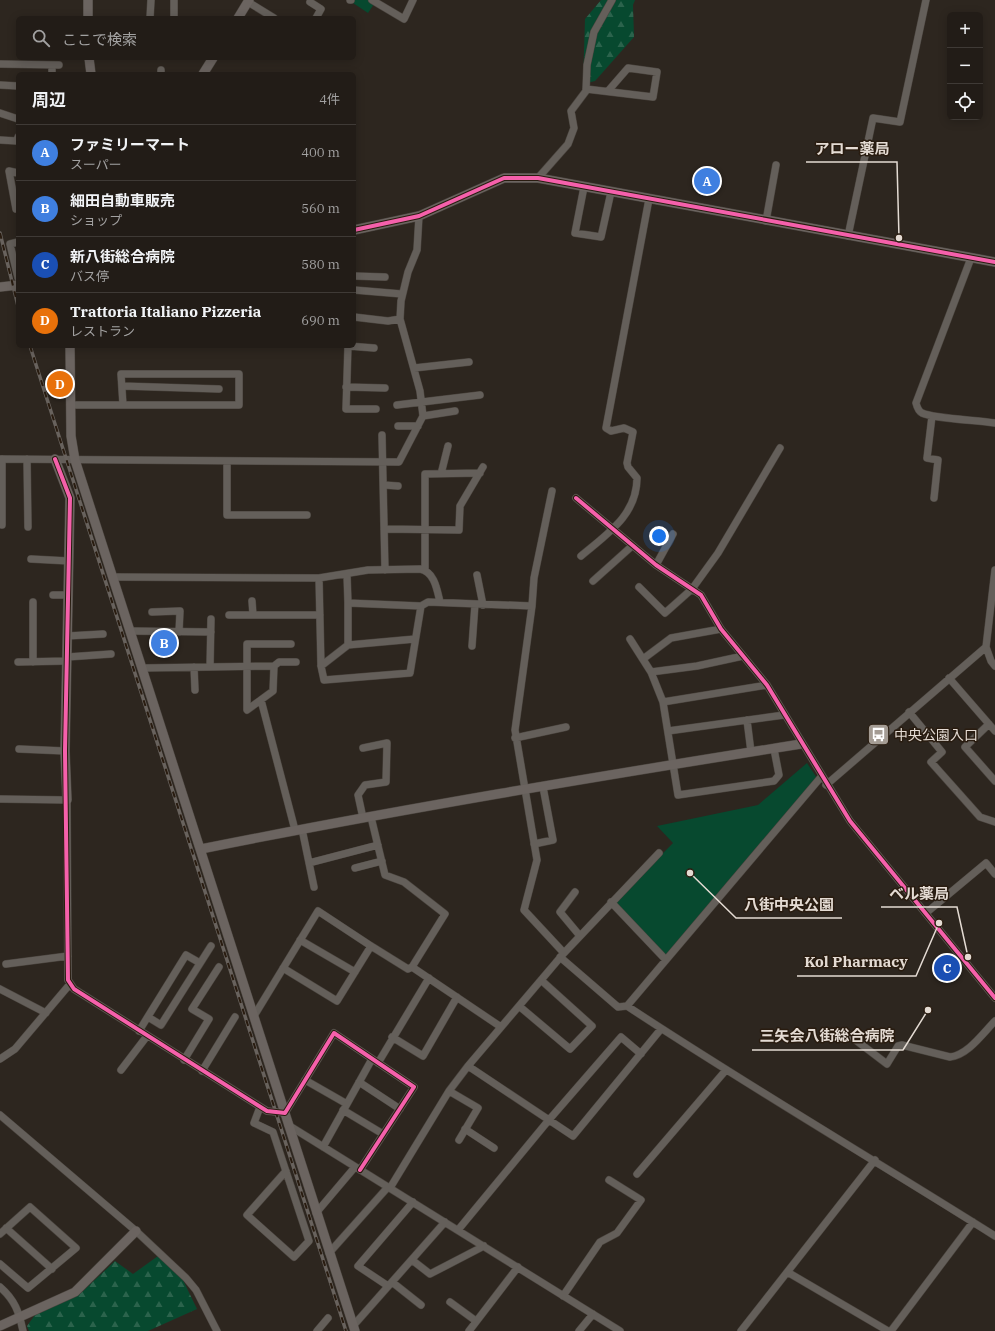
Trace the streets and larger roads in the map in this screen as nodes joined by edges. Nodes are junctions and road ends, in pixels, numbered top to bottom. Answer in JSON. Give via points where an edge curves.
{"nodes":[{"id":1,"x":88,"y":0,"type":"edge"},
{"id":2,"x":151,"y":0,"type":"edge"},
{"id":3,"x":174,"y":0,"type":"edge"},
{"id":4,"x":372,"y":0,"type":"edge"},
{"id":5,"x":413,"y":0,"type":"edge"},
{"id":6,"x":612,"y":0,"type":"edge"},
{"id":7,"x":926,"y":0,"type":"edge"},
{"id":8,"x":248,"y":1,"type":"edge"},
{"id":9,"x":310,"y":2,"type":"dead end"},
{"id":10,"x":382,"y":2,"type":"edge"},
{"id":11,"x":88,"y":16,"type":"edge"},
{"id":12,"x":150,"y":16,"type":"edge"},
{"id":13,"x":174,"y":16,"type":"edge"},
{"id":14,"x":239,"y":16,"type":"edge"},
{"id":15,"x":271,"y":16,"type":"edge"},
{"id":16,"x":317,"y":16,"type":"edge"},
{"id":17,"x":89,"y":60,"type":"edge"},
{"id":18,"x":212,"y":60,"type":"edge"},
{"id":19,"x":0,"y":64,"type":"edge"},
{"id":20,"x":53,"y":72,"type":"edge"},
{"id":21,"x":91,"y":72,"type":"edge"},
{"id":22,"x":204,"y":72,"type":"edge"},
{"id":23,"x":0,"y":86,"type":"edge"},
{"id":24,"x":16,"y":86,"type":"edge"},
{"id":25,"x":586,"y":89,"type":"junction"},
{"id":26,"x":608,"y":91,"type":"junction"},
{"id":27,"x":0,"y":113,"type":"edge"},
{"id":28,"x":16,"y":118,"type":"edge"},
{"id":29,"x":0,"y":140,"type":"edge"},
{"id":30,"x":16,"y":141,"type":"edge"},
{"id":31,"x":776,"y":164,"type":"dead end"},
{"id":32,"x":16,"y":173,"type":"edge"},
{"id":33,"x":538,"y":178,"type":"junction"},
{"id":34,"x":584,"y":187,"type":"junction"},
{"id":35,"x":610,"y":192,"type":"junction"},
{"id":36,"x":649,"y":199,"type":"junction"},
{"id":37,"x":16,"y":209,"type":"edge"},
{"id":38,"x":419,"y":216,"type":"junction"},
{"id":39,"x":766,"y":221,"type":"junction"},
{"id":40,"x":356,"y":230,"type":"edge"},
{"id":41,"x":848,"y":236,"type":"junction"},
{"id":42,"x":16,"y":242,"type":"edge"},
{"id":43,"x":971,"y":258,"type":"junction"},
{"id":44,"x":995,"y":262,"type":"edge"},
{"id":45,"x":16,"y":270,"type":"edge"},
{"id":46,"x":356,"y":276,"type":"edge"},
{"id":47,"x":386,"y":278,"type":"dead end"},
{"id":48,"x":16,"y":285,"type":"edge"},
{"id":49,"x":0,"y":287,"type":"edge"},
{"id":50,"x":356,"y":290,"type":"edge"},
{"id":51,"x":402,"y":294,"type":"junction"},
{"id":52,"x":356,"y":316,"type":"edge"},
{"id":53,"x":400,"y":319,"type":"junction"},
{"id":54,"x":356,"y":347,"type":"edge"},
{"id":55,"x":70,"y":348,"type":"edge"},
{"id":56,"x":348,"y":348,"type":"edge"},
{"id":57,"x":374,"y":348,"type":"dead end"},
{"id":58,"x":469,"y":362,"type":"dead end"},
{"id":59,"x":414,"y":368,"type":"junction"},
{"id":60,"x":122,"y":386,"type":"junction"},
{"id":61,"x":346,"y":387,"type":"junction"},
{"id":62,"x":385,"y":388,"type":"dead end"},
{"id":63,"x":219,"y":389,"type":"dead end"},
{"id":64,"x":480,"y":395,"type":"dead end"},
{"id":65,"x":421,"y":402,"type":"junction"},
{"id":66,"x":71,"y":405,"type":"junction"},
{"id":67,"x":123,"y":405,"type":"junction"},
{"id":68,"x":397,"y":405,"type":"dead end"},
{"id":69,"x":376,"y":409,"type":"dead end"},
{"id":70,"x":455,"y":411,"type":"dead end"},
{"id":71,"x":423,"y":416,"type":"junction"},
{"id":72,"x":932,"y":416,"type":"junction"},
{"id":73,"x":995,"y":422,"type":"edge"},
{"id":74,"x":398,"y":426,"type":"dead end"},
{"id":75,"x":418,"y":426,"type":"junction"},
{"id":76,"x":382,"y":435,"type":"dead end"},
{"id":77,"x":448,"y":446,"type":"dead end"},
{"id":78,"x":780,"y":448,"type":"dead end"},
{"id":79,"x":1,"y":459,"type":"edge"},
{"id":80,"x":27,"y":459,"type":"junction"},
{"id":81,"x":55,"y":459,"type":"junction"},
{"id":82,"x":75,"y":460,"type":"junction"},
{"id":83,"x":228,"y":462,"type":"junction"},
{"id":84,"x":383,"y":463,"type":"junction"},
{"id":85,"x":441,"y":474,"type":"junction"},
{"id":86,"x":384,"y":485,"type":"junction"},
{"id":87,"x":398,"y":486,"type":"dead end"},
{"id":88,"x":552,"y":491,"type":"dead end"},
{"id":89,"x":576,"y":498,"type":"dead end"},
{"id":90,"x":934,"y":498,"type":"dead end"},
{"id":91,"x":307,"y":515,"type":"dead end"},
{"id":92,"x":2,"y":525,"type":"dead end"},
{"id":93,"x":28,"y":527,"type":"dead end"},
{"id":94,"x":384,"y":529,"type":"junction"},
{"id":95,"x":425,"y":530,"type":"junction"},
{"id":96,"x":612,"y":530,"type":"junction"},
{"id":97,"x":673,"y":534,"type":"dead end"},
{"id":98,"x":632,"y":546,"type":"junction"},
{"id":99,"x":581,"y":556,"type":"dead end"},
{"id":100,"x":31,"y":559,"type":"dead end"},
{"id":101,"x":69,"y":561,"type":"junction"},
{"id":102,"x":656,"y":565,"type":"junction"},
{"id":103,"x":385,"y":570,"type":"junction"},
{"id":104,"x":425,"y":570,"type":"junction"},
{"id":105,"x":995,"y":570,"type":"edge"},
{"id":106,"x":347,"y":575,"type":"junction"},
{"id":107,"x":477,"y":575,"type":"dead end"},
{"id":108,"x":114,"y":577,"type":"junction"},
{"id":109,"x":319,"y":578,"type":"junction"},
{"id":110,"x":593,"y":581,"type":"dead end"},
{"id":111,"x":639,"y":588,"type":"dead end"},
{"id":112,"x":692,"y":589,"type":"junction"},
{"id":113,"x":53,"y":595,"type":"dead end"},
{"id":114,"x":68,"y":595,"type":"junction"},
{"id":115,"x":252,"y":601,"type":"dead end"},
{"id":116,"x":33,"y":602,"type":"dead end"},
{"id":117,"x":440,"y":602,"type":"junction"},
{"id":118,"x":348,"y":603,"type":"junction"},
{"id":119,"x":479,"y":604,"type":"junction"},
{"id":120,"x":421,"y":606,"type":"junction"},
{"id":121,"x":532,"y":606,"type":"junction"},
{"id":122,"x":152,"y":612,"type":"dead end"},
{"id":123,"x":229,"y":615,"type":"dead end"},
{"id":124,"x":253,"y":615,"type":"junction"},
{"id":125,"x":320,"y":615,"type":"junction"},
{"id":126,"x":211,"y":619,"type":"dead end"},
{"id":127,"x":992,"y":628,"type":"edge"},
{"id":128,"x":721,"y":630,"type":"junction"},
{"id":129,"x":131,"y":631,"type":"junction"},
{"id":130,"x":178,"y":632,"type":"junction"},
{"id":131,"x":211,"y":632,"type":"junction"},
{"id":132,"x":103,"y":634,"type":"dead end"},
{"id":133,"x":67,"y":636,"type":"junction"},
{"id":134,"x":415,"y":639,"type":"junction"},
{"id":135,"x":630,"y":639,"type":"dead end"},
{"id":136,"x":291,"y":644,"type":"dead end"},
{"id":137,"x":348,"y":645,"type":"junction"},
{"id":138,"x":472,"y":646,"type":"dead end"},
{"id":139,"x":986,"y":647,"type":"junction"},
{"id":140,"x":111,"y":654,"type":"dead end"},
{"id":141,"x":742,"y":656,"type":"junction"},
{"id":142,"x":67,"y":659,"type":"junction"},
{"id":143,"x":643,"y":659,"type":"junction"},
{"id":144,"x":18,"y":662,"type":"dead end"},
{"id":145,"x":33,"y":662,"type":"junction"},
{"id":146,"x":296,"y":662,"type":"dead end"},
{"id":147,"x":274,"y":666,"type":"junction"},
{"id":148,"x":321,"y":666,"type":"junction"},
{"id":149,"x":995,"y":666,"type":"edge"},
{"id":150,"x":194,"y":667,"type":"junction"},
{"id":151,"x":210,"y":667,"type":"junction"},
{"id":152,"x":247,"y":667,"type":"junction"},
{"id":153,"x":142,"y":668,"type":"junction"},
{"id":154,"x":651,"y":672,"type":"junction"},
{"id":155,"x":949,"y":678,"type":"junction"},
{"id":156,"x":766,"y":685,"type":"junction"},
{"id":157,"x":195,"y":690,"type":"dead end"},
{"id":158,"x":261,"y":700,"type":"junction"},
{"id":159,"x":663,"y":702,"type":"junction"},
{"id":160,"x":909,"y":712,"type":"junction"},
{"id":161,"x":784,"y":715,"type":"junction"},
{"id":162,"x":747,"y":720,"type":"junction"},
{"id":163,"x":989,"y":724,"type":"junction"},
{"id":164,"x":566,"y":727,"type":"dead end"},
{"id":165,"x":668,"y":731,"type":"junction"},
{"id":166,"x":995,"y":731,"type":"edge"},
{"id":167,"x":515,"y":738,"type":"junction"},
{"id":168,"x":801,"y":744,"type":"junction"},
{"id":169,"x":363,"y":748,"type":"dead end"},
{"id":170,"x":774,"y":748,"type":"junction"},
{"id":171,"x":19,"y":749,"type":"dead end"},
{"id":172,"x":65,"y":751,"type":"junction"},
{"id":173,"x":751,"y":752,"type":"junction"},
{"id":174,"x":674,"y":764,"type":"junction"},
{"id":175,"x":821,"y":777,"type":"junction"},
{"id":176,"x":995,"y":781,"type":"edge"},
{"id":177,"x":826,"y":785,"type":"junction"},
{"id":178,"x":543,"y":787,"type":"junction"},
{"id":179,"x":524,"y":790,"type":"junction"},
{"id":180,"x":0,"y":799,"type":"edge"},
{"id":181,"x":67,"y":800,"type":"junction"},
{"id":182,"x":367,"y":818,"type":"junction"},
{"id":183,"x":995,"y":822,"type":"edge"},
{"id":184,"x":298,"y":830,"type":"junction"},
{"id":185,"x":534,"y":844,"type":"junction"},
{"id":186,"x":378,"y":845,"type":"junction"},
{"id":187,"x":201,"y":849,"type":"junction"},
{"id":188,"x":659,"y":853,"type":"dead end"},
{"id":189,"x":382,"y":861,"type":"junction"},
{"id":190,"x":309,"y":863,"type":"junction"},
{"id":191,"x":355,"y":868,"type":"dead end"},
{"id":192,"x":995,"y":874,"type":"edge"},
{"id":193,"x":314,"y":887,"type":"dead end"},
{"id":194,"x":575,"y":892,"type":"dead end"},
{"id":195,"x":611,"y":902,"type":"junction"},
{"id":196,"x":926,"y":913,"type":"junction"},
{"id":197,"x":580,"y":936,"type":"junction"},
{"id":198,"x":300,"y":940,"type":"junction"},
{"id":199,"x":211,"y":946,"type":"dead end"},
{"id":200,"x":371,"y":946,"type":"junction"},
{"id":201,"x":562,"y":955,"type":"junction"},
{"id":202,"x":68,"y":956,"type":"junction"},
{"id":203,"x":666,"y":960,"type":"junction"},
{"id":204,"x":200,"y":963,"type":"junction"},
{"id":205,"x":6,"y":964,"type":"dead end"},
{"id":206,"x":219,"y":966,"type":"dead end"},
{"id":207,"x":412,"y":966,"type":"junction"},
{"id":208,"x":283,"y":968,"type":"junction"},
{"id":209,"x":355,"y":972,"type":"junction"},
{"id":210,"x":429,"y":978,"type":"junction"},
{"id":211,"x":541,"y":980,"type":"junction"},
{"id":212,"x":70,"y":984,"type":"junction"},
{"id":213,"x":0,"y":989,"type":"edge"},
{"id":214,"x":457,"y":997,"type":"junction"},
{"id":215,"x":995,"y":998,"type":"edge"},
{"id":216,"x":519,"y":1006,"type":"junction"},
{"id":217,"x":627,"y":1006,"type":"junction"},
{"id":218,"x":46,"y":1013,"type":"junction"},
{"id":219,"x":254,"y":1016,"type":"junction"},
{"id":220,"x":148,"y":1017,"type":"junction"},
{"id":221,"x":236,"y":1017,"type":"dead end"},
{"id":222,"x":995,"y":1021,"type":"edge"},
{"id":223,"x":501,"y":1027,"type":"junction"},
{"id":224,"x":661,"y":1029,"type":"junction"},
{"id":225,"x":139,"y":1031,"type":"junction"},
{"id":226,"x":845,"y":1032,"type":"dead end"},
{"id":227,"x":148,"y":1036,"type":"junction"},
{"id":228,"x":392,"y":1037,"type":"junction"},
{"id":229,"x":640,"y":1054,"type":"junction"},
{"id":230,"x":0,"y":1059,"type":"edge"},
{"id":231,"x":184,"y":1060,"type":"junction"},
{"id":232,"x":375,"y":1061,"type":"junction"},
{"id":233,"x":468,"y":1066,"type":"junction"},
{"id":234,"x":121,"y":1070,"type":"dead end"},
{"id":235,"x":726,"y":1070,"type":"junction"},
{"id":236,"x":202,"y":1071,"type":"junction"},
{"id":237,"x":305,"y":1080,"type":"junction"},
{"id":238,"x":359,"y":1082,"type":"junction"},
{"id":239,"x":448,"y":1091,"type":"junction"},
{"id":240,"x":260,"y":1107,"type":"junction"},
{"id":241,"x":345,"y":1107,"type":"junction"},
{"id":242,"x":400,"y":1109,"type":"junction"},
{"id":243,"x":285,"y":1113,"type":"junction"},
{"id":244,"x":0,"y":1115,"type":"edge"},
{"id":245,"x":548,"y":1121,"type":"junction"},
{"id":246,"x":288,"y":1125,"type":"junction"},
{"id":247,"x":465,"y":1130,"type":"junction"},
{"id":248,"x":383,"y":1134,"type":"junction"},
{"id":249,"x":459,"y":1140,"type":"dead end"},
{"id":250,"x":323,"y":1146,"type":"junction"},
{"id":251,"x":494,"y":1148,"type":"dead end"},
{"id":252,"x":875,"y":1160,"type":"junction"},
{"id":253,"x":358,"y":1168,"type":"junction"},
{"id":254,"x":286,"y":1171,"type":"junction"},
{"id":255,"x":637,"y":1174,"type":"dead end"},
{"id":256,"x":609,"y":1180,"type":"dead end"},
{"id":257,"x":389,"y":1187,"type":"junction"},
{"id":258,"x":413,"y":1202,"type":"junction"},
{"id":259,"x":316,"y":1213,"type":"junction"},
{"id":260,"x":445,"y":1222,"type":"junction"},
{"id":261,"x":973,"y":1222,"type":"junction"},
{"id":262,"x":6,"y":1228,"type":"junction"},
{"id":263,"x":136,"y":1230,"type":"junction"},
{"id":264,"x":458,"y":1230,"type":"junction"},
{"id":265,"x":0,"y":1234,"type":"edge"},
{"id":266,"x":995,"y":1236,"type":"edge"},
{"id":267,"x":484,"y":1246,"type":"junction"},
{"id":268,"x":329,"y":1253,"type":"junction"},
{"id":269,"x":412,"y":1260,"type":"junction"},
{"id":270,"x":0,"y":1264,"type":"edge"},
{"id":271,"x":518,"y":1267,"type":"junction"},
{"id":272,"x":52,"y":1269,"type":"junction"},
{"id":273,"x":789,"y":1273,"type":"junction"},
{"id":274,"x":390,"y":1284,"type":"junction"},
{"id":275,"x":0,"y":1287,"type":"edge"},
{"id":276,"x":564,"y":1296,"type":"junction"},
{"id":277,"x":450,"y":1302,"type":"dead end"},
{"id":278,"x":421,"y":1305,"type":"dead end"},
{"id":279,"x":593,"y":1314,"type":"junction"},
{"id":280,"x":20,"y":1318,"type":"junction"},
{"id":281,"x":328,"y":1318,"type":"dead end"},
{"id":282,"x":476,"y":1321,"type":"junction"},
{"id":283,"x":0,"y":1326,"type":"edge"},
{"id":284,"x":354,"y":1328,"type":"edge"},
{"id":285,"x":215,"y":1330,"type":"edge"},
{"id":286,"x":23,"y":1331,"type":"edge"},
{"id":287,"x":317,"y":1331,"type":"edge"},
{"id":288,"x":469,"y":1331,"type":"edge"},
{"id":289,"x":579,"y":1331,"type":"edge"},
{"id":290,"x":620,"y":1331,"type":"edge"},
{"id":291,"x":741,"y":1331,"type":"edge"},
{"id":292,"x":889,"y":1331,"type":"edge"}],
"edges":[{"from":1,"to":11,"type":"street"},
{"from":2,"to":12,"type":"street"},
{"from":3,"to":13,"type":"street"},
{"from":4,"to":10,"type":"street"},
{"from":5,"to":10,"type":"street","via":[[404,19]]},
{"from":6,"to":25,"type":"street","via":[[594,32],[587,65]]},
{"from":7,"to":41,"type":"street","via":[[900,122],[873,118]]},
{"from":8,"to":14,"type":"street"},
{"from":8,"to":15,"type":"street"},
{"from":9,"to":16,"type":"street","via":[[321,9]]},
{"from":17,"to":21,"type":"street"},
{"from":18,"to":22,"type":"street"},
{"from":19,"to":20,"type":"street","via":[[56,65]]},
{"from":23,"to":24,"type":"street"},
{"from":25,"to":26,"type":"street"},
{"from":25,"to":33,"type":"street","via":[[571,111],[574,128],[568,144]]},
{"from":26,"to":26,"type":"street","via":[[653,97],[657,72],[628,68]]},
{"from":27,"to":28,"type":"street"},
{"from":29,"to":30,"type":"street"},
{"from":31,"to":39,"type":"street"},
{"from":32,"to":37,"type":"street","via":[[9,171]]},
{"from":33,"to":34,"type":"street"},
{"from":33,"to":38,"type":"street","via":[[504,178]]},
{"from":34,"to":35,"type":"street"},
{"from":34,"to":35,"type":"street","via":[[575,233],[601,237]]},
{"from":35,"to":36,"type":"street"},
{"from":36,"to":39,"type":"street"},
{"from":36,"to":96,"type":"street","via":[[606,428],[611,431],[624,428],[632,432],[627,463],[636,474],[637,483],[635,500]]},
{"from":38,"to":40,"type":"street"},
{"from":38,"to":51,"type":"street","via":[[417,250]]},
{"from":39,"to":41,"type":"street"},
{"from":41,"to":43,"type":"street"},
{"from":42,"to":45,"type":"street","via":[[10,244]]},
{"from":43,"to":44,"type":"street"},
{"from":43,"to":72,"type":"street","via":[[916,403],[921,413]]},
{"from":46,"to":47,"type":"street"},
{"from":48,"to":49,"type":"street"},
{"from":50,"to":51,"type":"street"},
{"from":51,"to":53,"type":"street"},
{"from":52,"to":53,"type":"street","via":[[388,321]]},
{"from":53,"to":59,"type":"street"},
{"from":54,"to":57,"type":"street"},
{"from":55,"to":66,"type":"street"},
{"from":56,"to":61,"type":"street"},
{"from":58,"to":59,"type":"street"},
{"from":59,"to":65,"type":"street"},
{"from":60,"to":63,"type":"street"},
{"from":60,"to":67,"type":"street"},
{"from":60,"to":67,"type":"street","via":[[122,374],[239,374],[239,405]]},
{"from":61,"to":62,"type":"street"},
{"from":61,"to":69,"type":"street","via":[[346,409]]},
{"from":64,"to":65,"type":"street"},
{"from":65,"to":68,"type":"street"},
{"from":65,"to":71,"type":"street"},
{"from":66,"to":67,"type":"street"},
{"from":66,"to":82,"type":"street","via":[[71,436]]},
{"from":70,"to":71,"type":"street"},
{"from":71,"to":75,"type":"street"},
{"from":72,"to":73,"type":"street"},
{"from":72,"to":90,"type":"street","via":[[926,458],[938,460]]},
{"from":74,"to":75,"type":"street"},
{"from":75,"to":84,"type":"street","via":[[399,462]]},
{"from":76,"to":84,"type":"street"},
{"from":77,"to":85,"type":"street"},
{"from":78,"to":112,"type":"street","via":[[718,553]]},
{"from":79,"to":80,"type":"street"},
{"from":79,"to":92,"type":"street"},
{"from":80,"to":81,"type":"street"},
{"from":80,"to":93,"type":"street"},
{"from":81,"to":82,"type":"street"},
{"from":81,"to":101,"type":"street","via":[[70,498]]},
{"from":82,"to":83,"type":"street"},
{"from":82,"to":108,"type":"street"},
{"from":83,"to":84,"type":"street"},
{"from":83,"to":91,"type":"street","via":[[227,515]]},
{"from":84,"to":86,"type":"street"},
{"from":85,"to":95,"type":"street","via":[[425,474]]},
{"from":85,"to":95,"type":"street","via":[[482,470],[460,506],[460,530]]},
{"from":86,"to":87,"type":"street"},
{"from":86,"to":94,"type":"street"},
{"from":88,"to":121,"type":"street","via":[[534,578]]},
{"from":89,"to":96,"type":"street"},
{"from":94,"to":95,"type":"street"},
{"from":94,"to":103,"type":"street"},
{"from":95,"to":104,"type":"street"},
{"from":96,"to":98,"type":"street"},
{"from":96,"to":99,"type":"street"},
{"from":97,"to":102,"type":"street"},
{"from":98,"to":102,"type":"street"},
{"from":98,"to":110,"type":"street"},
{"from":100,"to":101,"type":"street"},
{"from":101,"to":114,"type":"street"},
{"from":102,"to":112,"type":"street"},
{"from":103,"to":104,"type":"street"},
{"from":103,"to":106,"type":"street","via":[[368,570]]},
{"from":104,"to":117,"type":"street","via":[[436,585]]},
{"from":105,"to":127,"type":"street"},
{"from":106,"to":109,"type":"street"},
{"from":106,"to":118,"type":"street"},
{"from":107,"to":119,"type":"street"},
{"from":108,"to":109,"type":"street"},
{"from":108,"to":129,"type":"street"},
{"from":109,"to":125,"type":"street"},
{"from":111,"to":112,"type":"street","via":[[665,613]]},
{"from":112,"to":128,"type":"street","via":[[706,602]]},
{"from":113,"to":114,"type":"street"},
{"from":114,"to":133,"type":"street"},
{"from":115,"to":124,"type":"street"},
{"from":116,"to":145,"type":"street"},
{"from":117,"to":119,"type":"street"},
{"from":117,"to":120,"type":"street","via":[[428,602]]},
{"from":118,"to":120,"type":"street"},
{"from":118,"to":137,"type":"street"},
{"from":119,"to":121,"type":"street"},
{"from":119,"to":138,"type":"street"},
{"from":120,"to":134,"type":"street"},
{"from":121,"to":167,"type":"street"},
{"from":122,"to":130,"type":"street","via":[[180,611]]},
{"from":123,"to":124,"type":"street"},
{"from":124,"to":125,"type":"street"},
{"from":125,"to":148,"type":"street"},
{"from":126,"to":131,"type":"street"},
{"from":127,"to":139,"type":"street"},
{"from":128,"to":141,"type":"street"},
{"from":128,"to":143,"type":"street","via":[[671,638]]},
{"from":129,"to":130,"type":"street"},
{"from":129,"to":153,"type":"street"},
{"from":130,"to":131,"type":"street"},
{"from":131,"to":151,"type":"street"},
{"from":132,"to":133,"type":"street"},
{"from":133,"to":142,"type":"street"},
{"from":134,"to":137,"type":"street"},
{"from":134,"to":148,"type":"street","via":[[410,673],[324,680]]},
{"from":135,"to":143,"type":"street"},
{"from":136,"to":152,"type":"street","via":[[247,644]]},
{"from":137,"to":148,"type":"street"},
{"from":139,"to":149,"type":"street","via":[[990,661]]},
{"from":139,"to":155,"type":"street"},
{"from":140,"to":142,"type":"street"},
{"from":141,"to":154,"type":"street","via":[[697,666]]},
{"from":141,"to":156,"type":"street"},
{"from":142,"to":145,"type":"street"},
{"from":142,"to":172,"type":"street"},
{"from":143,"to":154,"type":"street"},
{"from":144,"to":145,"type":"street"},
{"from":146,"to":147,"type":"street","via":[[279,662]]},
{"from":147,"to":152,"type":"street"},
{"from":147,"to":158,"type":"street","via":[[273,691]]},
{"from":150,"to":151,"type":"street"},
{"from":150,"to":153,"type":"street"},
{"from":150,"to":157,"type":"street"},
{"from":151,"to":152,"type":"street"},
{"from":152,"to":158,"type":"street","via":[[247,710]]},
{"from":153,"to":187,"type":"street"},
{"from":154,"to":159,"type":"street"},
{"from":155,"to":160,"type":"street"},
{"from":155,"to":163,"type":"street"},
{"from":156,"to":159,"type":"street"},
{"from":156,"to":161,"type":"street"},
{"from":158,"to":184,"type":"street"},
{"from":159,"to":165,"type":"street"},
{"from":160,"to":177,"type":"street"},
{"from":160,"to":183,"type":"street","via":[[942,752],[931,762],[980,817]]},
{"from":161,"to":162,"type":"street"},
{"from":161,"to":168,"type":"street"},
{"from":162,"to":165,"type":"street"},
{"from":162,"to":173,"type":"street"},
{"from":163,"to":166,"type":"street"},
{"from":163,"to":176,"type":"street","via":[[965,746]]},
{"from":164,"to":167,"type":"street"},
{"from":165,"to":174,"type":"street"},
{"from":167,"to":179,"type":"street"},
{"from":168,"to":170,"type":"street"},
{"from":168,"to":175,"type":"street"},
{"from":169,"to":182,"type":"street","via":[[387,743],[386,782],[365,785],[358,795]]},
{"from":170,"to":173,"type":"street"},
{"from":170,"to":174,"type":"street","via":[[779,774],[774,781],[678,795]]},
{"from":171,"to":172,"type":"street"},
{"from":172,"to":181,"type":"street"},
{"from":173,"to":174,"type":"street"},
{"from":174,"to":178,"type":"street"},
{"from":175,"to":177,"type":"street"},
{"from":175,"to":203,"type":"street"},
{"from":177,"to":196,"type":"street","via":[[850,821]]},
{"from":178,"to":179,"type":"street"},
{"from":178,"to":185,"type":"street","via":[[553,840]]},
{"from":179,"to":182,"type":"street"},
{"from":179,"to":185,"type":"street"},
{"from":180,"to":181,"type":"street"},
{"from":181,"to":202,"type":"street"},
{"from":182,"to":184,"type":"street"},
{"from":182,"to":186,"type":"street"},
{"from":184,"to":187,"type":"street"},
{"from":184,"to":190,"type":"street"},
{"from":185,"to":201,"type":"street","via":[[537,860],[524,910]]},
{"from":186,"to":189,"type":"street"},
{"from":186,"to":190,"type":"street"},
{"from":187,"to":219,"type":"street"},
{"from":188,"to":195,"type":"street"},
{"from":189,"to":191,"type":"street"},
{"from":189,"to":207,"type":"street","via":[[385,875],[404,882],[445,914]]},
{"from":190,"to":193,"type":"street"},
{"from":192,"to":196,"type":"street","via":[[986,863]]},
{"from":194,"to":197,"type":"street","via":[[560,912]]},
{"from":195,"to":197,"type":"street"},
{"from":195,"to":203,"type":"street"},
{"from":196,"to":215,"type":"street"},
{"from":197,"to":201,"type":"street"},
{"from":198,"to":200,"type":"street","via":[[318,911]]},
{"from":198,"to":208,"type":"street"},
{"from":198,"to":209,"type":"street"},
{"from":199,"to":204,"type":"street"},
{"from":200,"to":207,"type":"street","via":[[408,968]]},
{"from":200,"to":209,"type":"street"},
{"from":201,"to":211,"type":"street"},
{"from":201,"to":217,"type":"street","via":[[618,1007]]},
{"from":202,"to":205,"type":"street"},
{"from":202,"to":212,"type":"street"},
{"from":203,"to":217,"type":"street"},
{"from":204,"to":220,"type":"street","via":[[161,1025]]},
{"from":204,"to":220,"type":"street","via":[[186,955]]},
{"from":206,"to":231,"type":"street","via":[[192,1009],[209,1019]]},
{"from":207,"to":210,"type":"street"},
{"from":208,"to":209,"type":"street","via":[[337,1000]]},
{"from":208,"to":219,"type":"street"},
{"from":210,"to":214,"type":"street"},
{"from":210,"to":228,"type":"street"},
{"from":211,"to":216,"type":"street"},
{"from":211,"to":216,"type":"street","via":[[592,1026],[570,1049]]},
{"from":212,"to":218,"type":"street"},
{"from":212,"to":225,"type":"street"},
{"from":213,"to":218,"type":"street"},
{"from":214,"to":223,"type":"street"},
{"from":214,"to":228,"type":"street","via":[[422,1056]]},
{"from":216,"to":223,"type":"street"},
{"from":217,"to":224,"type":"street"},
{"from":218,"to":230,"type":"street","via":[[15,1049]]},
{"from":219,"to":243,"type":"street"},
{"from":220,"to":225,"type":"street"},
{"from":221,"to":236,"type":"street"},
{"from":222,"to":226,"type":"street","via":[[957,1056],[950,1057],[902,1045],[898,1046],[887,1064]]},
{"from":223,"to":233,"type":"street"},
{"from":224,"to":229,"type":"street"},
{"from":224,"to":235,"type":"street"},
{"from":225,"to":227,"type":"street"},
{"from":227,"to":231,"type":"street"},
{"from":227,"to":234,"type":"street"},
{"from":228,"to":232,"type":"street"},
{"from":229,"to":245,"type":"street","via":[[573,1136]]},
{"from":229,"to":245,"type":"street","via":[[621,1037]]},
{"from":231,"to":236,"type":"street"},
{"from":232,"to":237,"type":"street","via":[[334,1033]]},
{"from":232,"to":238,"type":"street"},
{"from":232,"to":242,"type":"street","via":[[414,1087]]},
{"from":233,"to":239,"type":"street"},
{"from":233,"to":245,"type":"street"},
{"from":235,"to":252,"type":"street"},
{"from":235,"to":255,"type":"street"},
{"from":236,"to":240,"type":"street"},
{"from":237,"to":241,"type":"street"},
{"from":237,"to":243,"type":"street"},
{"from":238,"to":241,"type":"street"},
{"from":238,"to":242,"type":"street"},
{"from":239,"to":247,"type":"street","via":[[478,1108]]},
{"from":239,"to":257,"type":"street"},
{"from":240,"to":243,"type":"street","via":[[267,1111]]},
{"from":240,"to":254,"type":"street","via":[[254,1123],[273,1132]]},
{"from":241,"to":248,"type":"street"},
{"from":241,"to":250,"type":"street"},
{"from":242,"to":248,"type":"street"},
{"from":243,"to":246,"type":"street"},
{"from":244,"to":263,"type":"street"},
{"from":245,"to":264,"type":"street"},
{"from":246,"to":250,"type":"street"},
{"from":246,"to":259,"type":"street"},
{"from":247,"to":249,"type":"street"},
{"from":247,"to":251,"type":"street"},
{"from":248,"to":253,"type":"street"},
{"from":250,"to":253,"type":"street"},
{"from":252,"to":261,"type":"street"},
{"from":252,"to":273,"type":"street"},
{"from":253,"to":257,"type":"street"},
{"from":253,"to":259,"type":"street"},
{"from":254,"to":254,"type":"street","via":[[309,1241],[294,1258],[247,1215]]},
{"from":256,"to":276,"type":"street","via":[[641,1200],[617,1233],[600,1242]]},
{"from":257,"to":258,"type":"street"},
{"from":257,"to":268,"type":"street"},
{"from":258,"to":260,"type":"street"},
{"from":258,"to":274,"type":"street","via":[[358,1266]]},
{"from":259,"to":268,"type":"street"},
{"from":260,"to":264,"type":"street"},
{"from":260,"to":269,"type":"street"},
{"from":261,"to":266,"type":"street"},
{"from":261,"to":292,"type":"street"},
{"from":262,"to":265,"type":"street"},
{"from":262,"to":272,"type":"street"},
{"from":262,"to":272,"type":"street","via":[[30,1208],[76,1248]]},
{"from":263,"to":280,"type":"street","via":[[75,1292]]},
{"from":263,"to":285,"type":"street","via":[[196,1290]]},
{"from":264,"to":267,"type":"street"},
{"from":267,"to":269,"type":"street","via":[[430,1274]]},
{"from":267,"to":271,"type":"street"},
{"from":268,"to":284,"type":"street"},
{"from":269,"to":274,"type":"street"},
{"from":270,"to":272,"type":"street","via":[[28,1288]]},
{"from":271,"to":276,"type":"street"},
{"from":271,"to":282,"type":"street"},
{"from":273,"to":291,"type":"street"},
{"from":273,"to":292,"type":"street"},
{"from":274,"to":278,"type":"street"},
{"from":274,"to":284,"type":"street"},
{"from":275,"to":280,"type":"street","via":[[16,1305]]},
{"from":276,"to":279,"type":"street"},
{"from":277,"to":282,"type":"street"},
{"from":279,"to":289,"type":"street"},
{"from":279,"to":290,"type":"street"},
{"from":280,"to":283,"type":"street"},
{"from":280,"to":286,"type":"street"},
{"from":281,"to":287,"type":"street"},
{"from":282,"to":288,"type":"street"}]}
